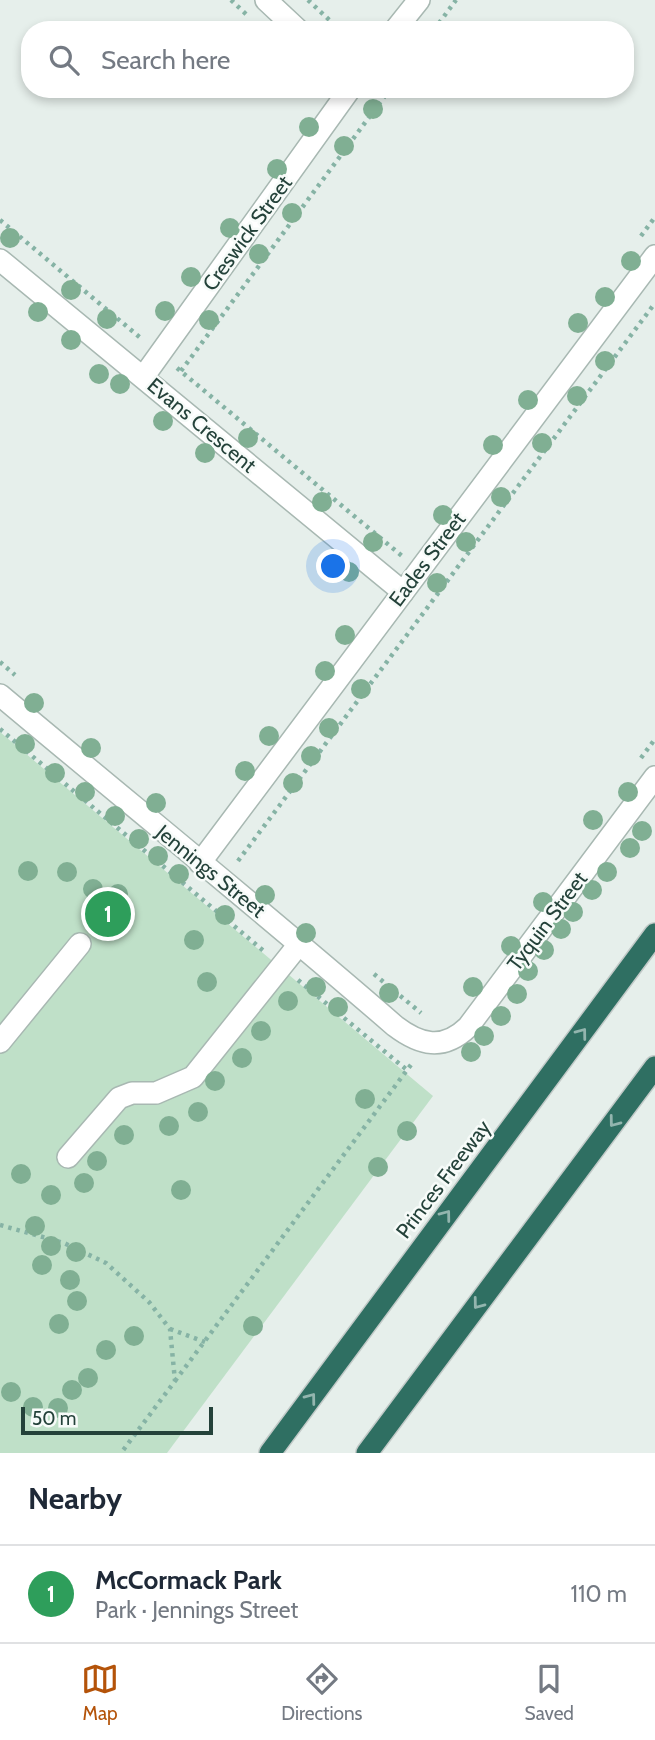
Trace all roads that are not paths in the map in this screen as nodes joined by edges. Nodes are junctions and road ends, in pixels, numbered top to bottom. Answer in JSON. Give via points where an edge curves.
{"nodes":[{"id":1,"x":266,"y":0,"type":"edge"},
{"id":2,"x":419,"y":0,"type":"edge"},
{"id":3,"x":288,"y":21,"type":"edge"},
{"id":4,"x":403,"y":21,"type":"edge"},
{"id":5,"x":344,"y":98,"type":"edge"},
{"id":6,"x":655,"y":257,"type":"edge"},
{"id":7,"x":0,"y":260,"type":"edge"},
{"id":8,"x":144,"y":376,"type":"junction"},
{"id":9,"x":403,"y":592,"type":"junction"},
{"id":10,"x":0,"y":695,"type":"edge"},
{"id":11,"x":655,"y":777,"type":"edge"},
{"id":12,"x":200,"y":863,"type":"junction"},
{"id":13,"x":655,"y":934,"type":"edge"},
{"id":14,"x":300,"y":943,"type":"junction"},
{"id":15,"x":80,"y":944,"type":"dead end"},
{"id":16,"x":0,"y":1042,"type":"edge"},
{"id":17,"x":426,"y":1043,"type":"joint"},
{"id":18,"x":655,"y":1067,"type":"edge"},
{"id":19,"x":68,"y":1157,"type":"dead end"},
{"id":20,"x":270,"y":1453,"type":"edge"},
{"id":21,"x":367,"y":1453,"type":"edge"}],
"edges":[{"from":1,"to":3,"type":"street"},
{"from":2,"to":4,"type":"street"},
{"from":5,"to":8,"type":"street","name":"Creswick Street"},
{"from":6,"to":9,"type":"street","name":"Eades Street"},
{"from":7,"to":8,"type":"street","name":"Evans Crescent"},
{"from":8,"to":9,"type":"street","name":"Evans Crescent"},
{"from":9,"to":12,"type":"street","name":"Eades Street"},
{"from":10,"to":12,"type":"street","name":"Jennings Street"},
{"from":11,"to":17,"type":"street","name":"Tyquin Street","via":[[468,1027],[449,1041]]},
{"from":12,"to":14,"type":"street","name":"Jennings Street"},
{"from":20,"to":13,"type":"highway","name":"Princes Freeway","one_way":true},
{"from":14,"to":17,"type":"street","name":"Jennings Street","via":[[395,1026]]},
{"from":14,"to":19,"type":"street","via":[[193,1077],[156,1093],[119,1098]]},
{"from":15,"to":16,"type":"street"},
{"from":18,"to":21,"type":"highway","one_way":true}]}
